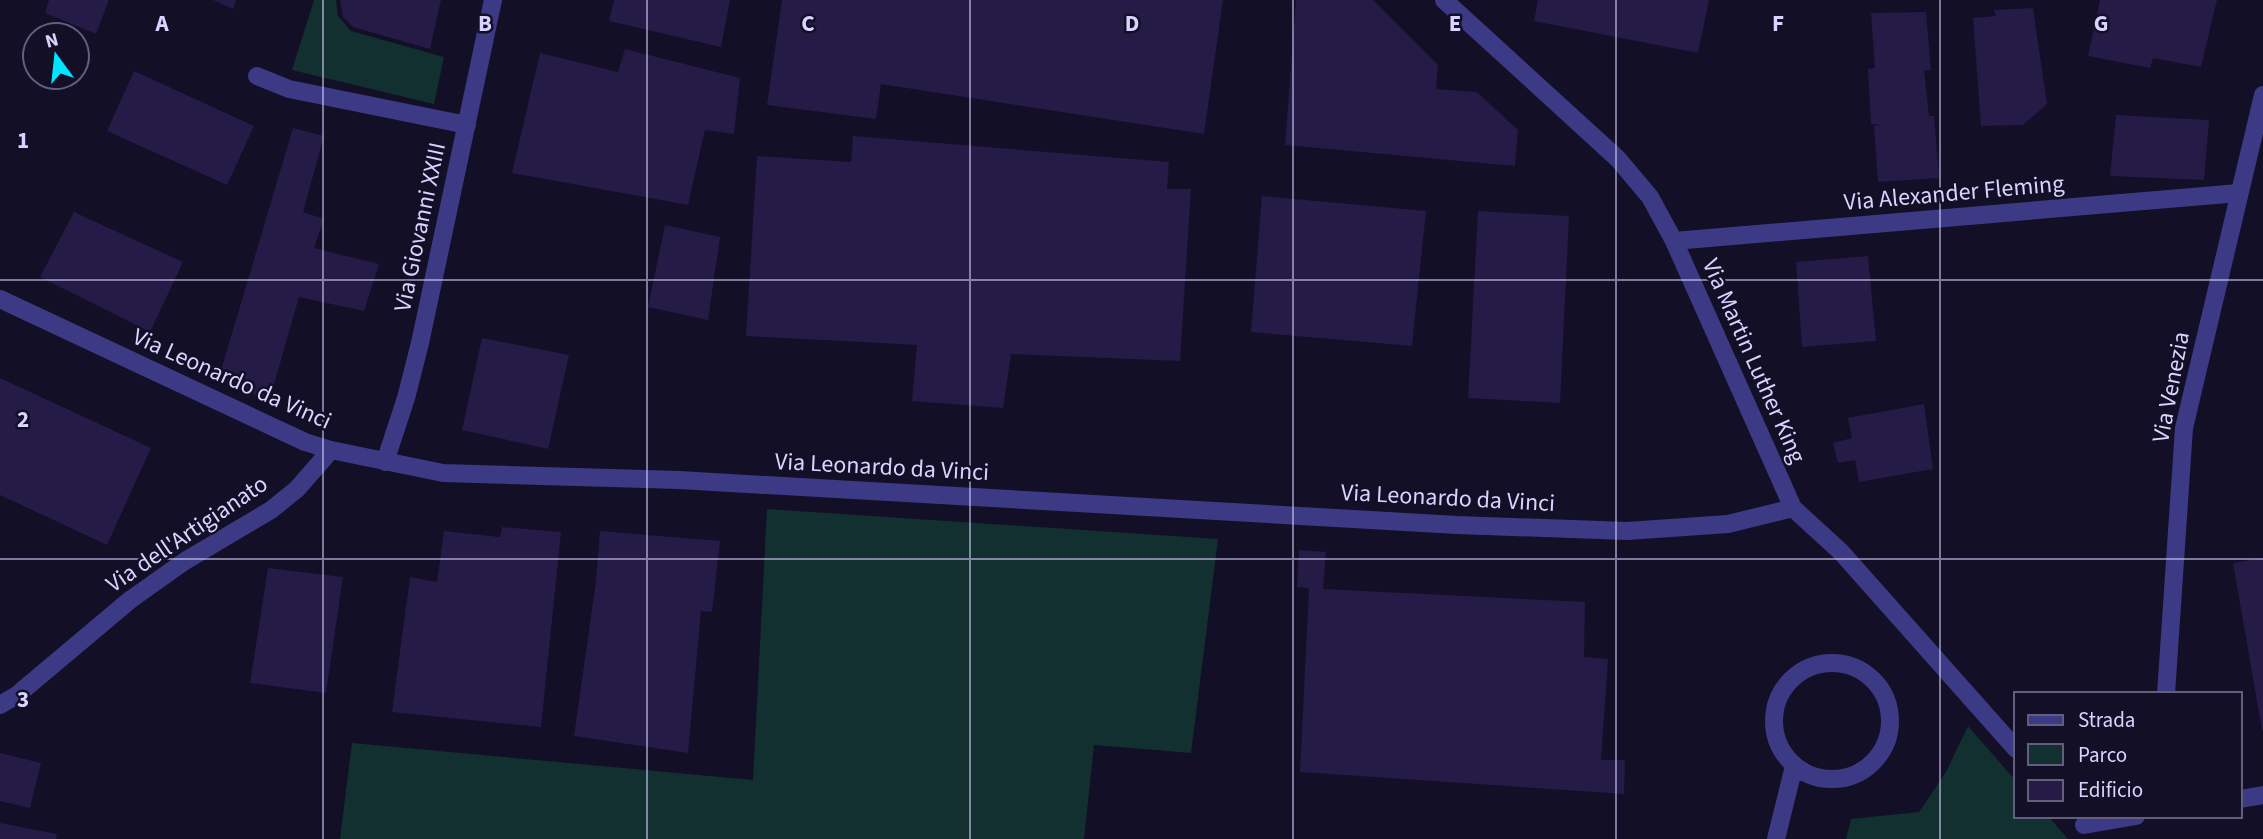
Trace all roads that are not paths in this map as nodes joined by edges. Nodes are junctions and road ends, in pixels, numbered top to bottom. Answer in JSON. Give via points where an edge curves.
{"nodes":[{"id":1,"x":493,"y":0,"type":"edge"},
{"id":2,"x":1444,"y":0,"type":"edge"},
{"id":3,"x":257,"y":76,"type":"dead end"},
{"id":4,"x":2263,"y":95,"type":"edge"},
{"id":5,"x":467,"y":125,"type":"junction"},
{"id":6,"x":2239,"y":193,"type":"junction"},
{"id":7,"x":1674,"y":241,"type":"junction"},
{"id":8,"x":0,"y":299,"type":"edge"},
{"id":9,"x":331,"y":450,"type":"junction"},
{"id":10,"x":385,"y":462,"type":"junction"},
{"id":11,"x":1793,"y":508,"type":"junction"},
{"id":12,"x":2166,"y":692,"type":"edge"},
{"id":13,"x":0,"y":705,"type":"edge"},
{"id":14,"x":2014,"y":747,"type":"edge"},
{"id":15,"x":1794,"y":766,"type":"junction"},
{"id":16,"x":2263,"y":795,"type":"edge"},
{"id":17,"x":2242,"y":799,"type":"edge"},
{"id":18,"x":2108,"y":818,"type":"edge"},
{"id":19,"x":2080,"y":820,"type":"edge"},
{"id":20,"x":1776,"y":839,"type":"edge"},
{"id":21,"x":2097,"y":839,"type":"edge"}],
"edges":[{"from":1,"to":5,"type":"street","name":"Via Giovanni XXIII"},
{"from":2,"to":7,"type":"street","name":"Via Martin Luther King","via":[[1618,159],[1650,197]]},
{"from":3,"to":5,"type":"street","via":[[289,89]]},
{"from":4,"to":6,"type":"street","name":"Via Venezia"},
{"from":5,"to":10,"type":"street","name":"Via Giovanni XXIII","via":[[420,343]]},
{"from":6,"to":7,"type":"street","name":"Via Alexander Fleming"},
{"from":6,"to":12,"type":"street","name":"Via Venezia","via":[[2184,428]]},
{"from":7,"to":11,"type":"street","name":"Via Martin Luther King"},
{"from":8,"to":9,"type":"street","name":"Via Leonardo da Vinci","via":[[305,442]]},
{"from":9,"to":10,"type":"street","name":"Via Leonardo da Vinci"},
{"from":9,"to":13,"type":"street","name":"Via dell'Artigianato","via":[[271,510],[130,600]]},
{"from":10,"to":11,"type":"street","name":"Via Leonardo da Vinci","via":[[443,473],[679,481],[1627,531],[1728,524]]},
{"from":11,"to":14,"type":"street","name":"Via Martin Luther King","via":[[1841,552]]},
{"from":15,"to":15,"type":"street","via":[[1774,734],[1778,696],[1789,680],[1804,669],[1842,663],[1876,682],[1891,717],[1880,754],[1849,777],[1811,776]]},
{"from":15,"to":20,"type":"street"},
{"from":16,"to":17,"type":"street"},
{"from":18,"to":19,"type":"street"},
{"from":19,"to":21,"type":"street"}]}
